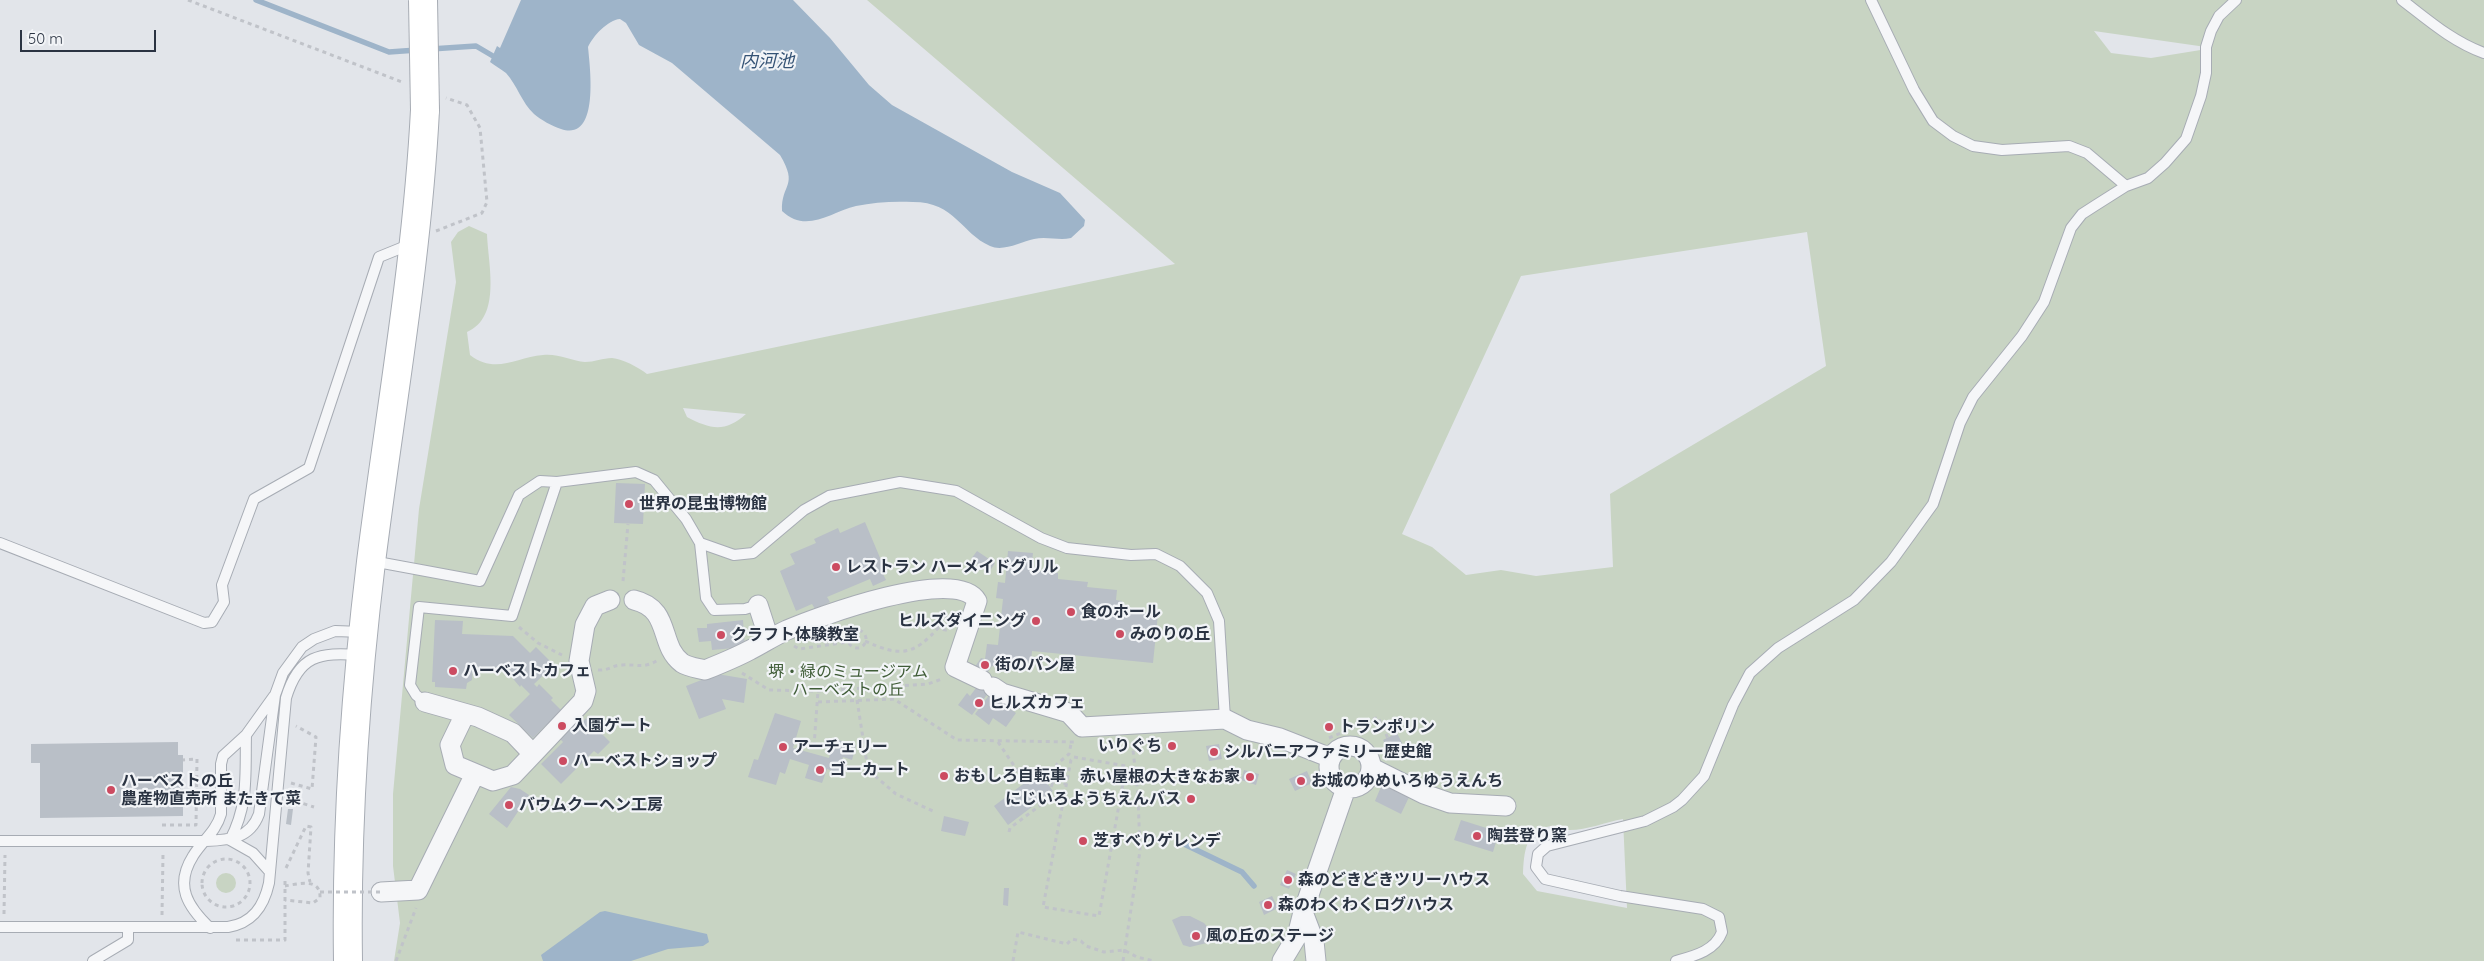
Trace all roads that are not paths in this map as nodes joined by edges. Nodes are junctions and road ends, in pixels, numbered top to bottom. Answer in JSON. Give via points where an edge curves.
{"nodes":[{"id":1,"x":423,"y":0,"type":"edge"},
{"id":2,"x":1871,"y":0,"type":"edge"},
{"id":3,"x":2236,"y":0,"type":"edge"},
{"id":4,"x":2402,"y":0,"type":"edge"},
{"id":5,"x":2484,"y":52,"type":"edge"},
{"id":6,"x":2126,"y":186,"type":"junction"},
{"id":7,"x":416,"y":242,"type":"junction"},
{"id":8,"x":557,"y":482,"type":"junction"},
{"id":9,"x":0,"y":543,"type":"edge"},
{"id":10,"x":700,"y":543,"type":"junction"},
{"id":11,"x":372,"y":561,"type":"junction"},
{"id":12,"x":610,"y":600,"type":"dead end"},
{"id":13,"x":634,"y":600,"type":"dead end"},
{"id":14,"x":758,"y":605,"type":"joint"},
{"id":15,"x":769,"y":640,"type":"junction"},
{"id":16,"x":362,"y":643,"type":"junction"},
{"id":17,"x":275,"y":695,"type":"junction"},
{"id":18,"x":425,"y":702,"type":"joint"},
{"id":19,"x":465,"y":714,"type":"junction"},
{"id":20,"x":1225,"y":719,"type":"junction"},
{"id":21,"x":246,"y":735,"type":"junction"},
{"id":22,"x":533,"y":754,"type":"junction"},
{"id":23,"x":1331,"y":758,"type":"junction"},
{"id":24,"x":1372,"y":768,"type":"junction"},
{"id":25,"x":475,"y":774,"type":"junction"},
{"id":26,"x":1346,"y":788,"type":"junction"},
{"id":27,"x":1506,"y":806,"type":"dead end"},
{"id":28,"x":206,"y":840,"type":"junction"},
{"id":29,"x":230,"y":840,"type":"junction"},
{"id":30,"x":0,"y":841,"type":"edge"},
{"id":31,"x":270,"y":872,"type":"junction"},
{"id":32,"x":381,"y":892,"type":"road end"},
{"id":33,"x":1302,"y":912,"type":"junction"},
{"id":34,"x":0,"y":927,"type":"edge"},
{"id":35,"x":128,"y":928,"type":"junction"},
{"id":36,"x":210,"y":928,"type":"junction"},
{"id":37,"x":93,"y":961,"type":"edge"},
{"id":38,"x":348,"y":961,"type":"edge"},
{"id":39,"x":1282,"y":961,"type":"edge"},
{"id":40,"x":1316,"y":961,"type":"edge"},
{"id":41,"x":1676,"y":961,"type":"edge"}],
"edges":[{"from":1,"to":7,"type":"street","bridge":true,"via":[[432,103]]},
{"from":2,"to":6,"type":"lane","via":[[1914,90],[1933,121],[1953,136],[1973,146],[2002,150],[2069,146],[2087,153]]},
{"from":3,"to":6,"type":"lane","via":[[2219,16],[2211,31],[2206,47],[2206,72],[2201,96],[2186,139],[2148,178]]},
{"from":4,"to":5,"type":"lane","via":[[2433,25]]},
{"from":6,"to":41,"type":"lane","via":[[2082,214],[2071,228],[2044,302],[2022,336],[1973,397],[1963,416],[1941,485],[1928,513],[1891,562],[1854,600],[1778,648],[1750,673],[1704,776],[1695,787],[1673,807],[1645,821],[1547,846],[1538,854],[1536,867],[1545,880],[1703,909],[1719,917],[1722,932],[1716,942],[1704,952]]},
{"from":7,"to":9,"type":"lane","via":[[379,257],[308,468],[254,499],[222,585],[224,602],[212,622],[204,623]]},
{"from":7,"to":11,"type":"street"},
{"from":8,"to":10,"type":"lane","via":[[636,472],[654,480],[686,519]]},
{"from":8,"to":11,"type":"lane","via":[[540,481],[519,495],[480,581]]},
{"from":8,"to":18,"type":"lane","via":[[512,616],[419,607],[410,685]]},
{"from":10,"to":14,"type":"lane","via":[[706,598],[714,610],[745,609]]},
{"from":10,"to":20,"type":"lane","via":[[734,555],[753,553],[804,510],[829,496],[900,482],[956,491],[1041,538],[1067,548],[1131,555],[1156,554],[1180,566],[1207,593],[1219,621]]},
{"from":11,"to":16,"type":"street"},
{"from":12,"to":22,"type":"street","via":[[596,606],[590,613],[581,642],[580,665],[586,691],[583,700]]},
{"from":13,"to":15,"type":"street","via":[[656,612],[681,662],[705,670]]},
{"from":14,"to":15,"type":"street"},
{"from":15,"to":20,"type":"street","via":[[787,630],[893,595],[933,587],[954,588],[977,601],[955,667],[1002,693],[1068,713],[1082,727]]},
{"from":16,"to":17,"type":"lane","via":[[335,631],[314,639],[293,658]]},
{"from":16,"to":31,"type":"lane","via":[[310,660],[292,678],[286,698]]},
{"from":16,"to":38,"type":"street","via":[[352,751]]},
{"from":17,"to":21,"type":"lane"},
{"from":17,"to":29,"type":"lane","via":[[255,824],[247,833]]},
{"from":18,"to":19,"type":"street"},
{"from":19,"to":22,"type":"street","via":[[513,733]]},
{"from":19,"to":25,"type":"street","via":[[450,745],[455,764]]},
{"from":20,"to":23,"type":"street","via":[[1247,730],[1280,738]]},
{"from":21,"to":28,"type":"lane","via":[[223,756],[221,814],[216,829]]},
{"from":21,"to":29,"type":"lane","via":[[244,803],[241,820]]},
{"from":22,"to":25,"type":"street","via":[[513,775],[492,781]]},
{"from":23,"to":24,"type":"street","via":[[1342,747],[1356,746],[1368,754]]},
{"from":23,"to":26,"type":"street","via":[[1331,776]]},
{"from":24,"to":26,"type":"street","via":[[1370,776],[1360,786]]},
{"from":24,"to":27,"type":"street","via":[[1450,803]]},
{"from":25,"to":32,"type":"street","via":[[418,890]]},
{"from":26,"to":33,"type":"street"},
{"from":28,"to":29,"type":"lane"},
{"from":28,"to":30,"type":"lane"},
{"from":28,"to":36,"type":"lane","via":[[193,856],[184,883],[187,901]]},
{"from":29,"to":31,"type":"lane","via":[[253,853]]},
{"from":31,"to":36,"type":"lane","via":[[266,896],[252,917],[242,925]]},
{"from":33,"to":39,"type":"street","via":[[1297,936]]},
{"from":33,"to":40,"type":"street","via":[[1314,941]]},
{"from":34,"to":35,"type":"lane"},
{"from":35,"to":36,"type":"lane"},
{"from":35,"to":37,"type":"lane","via":[[128,940]]}]}
